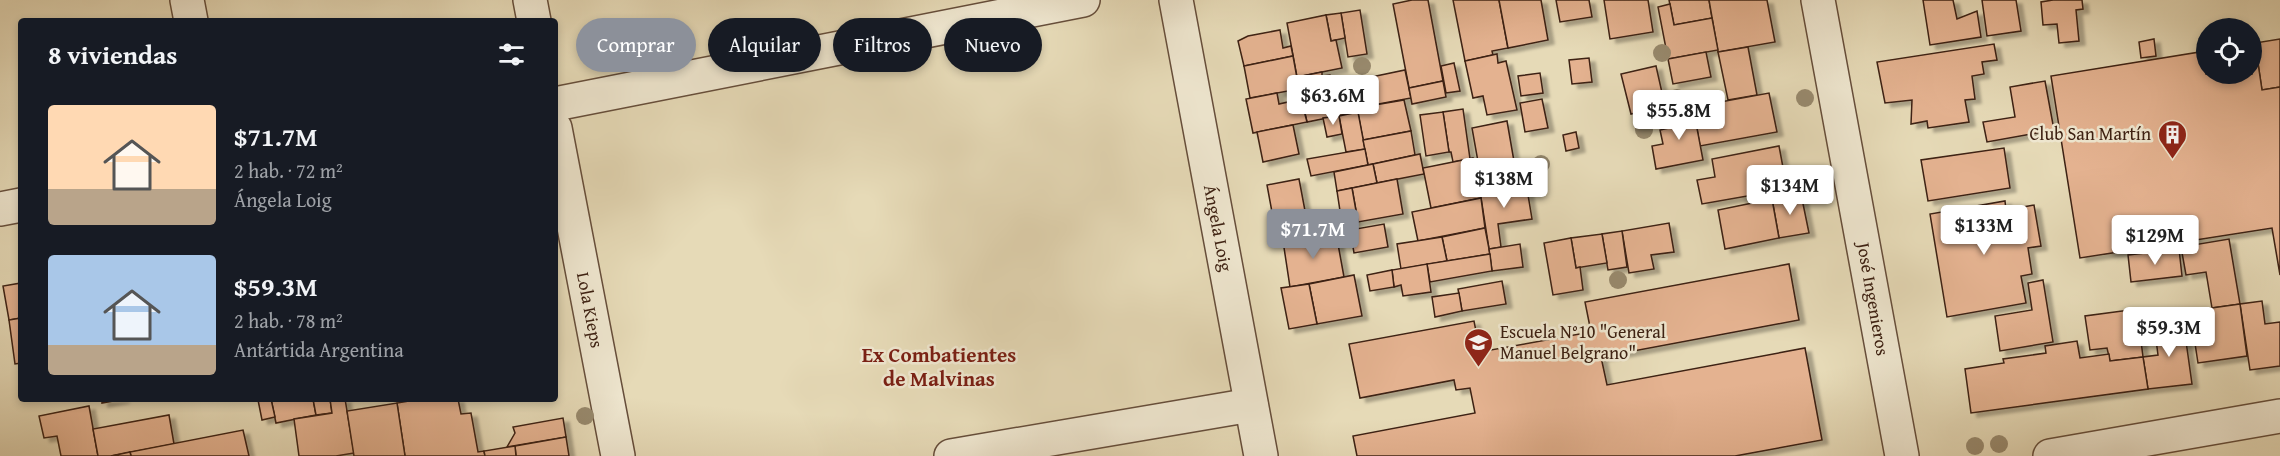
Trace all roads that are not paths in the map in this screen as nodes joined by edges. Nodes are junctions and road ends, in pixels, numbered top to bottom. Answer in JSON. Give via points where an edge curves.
{"nodes":[{"id":1,"x":187,"y":0,"type":"edge"},
{"id":2,"x":530,"y":0,"type":"edge"},
{"id":3,"x":1083,"y":0,"type":"edge"},
{"id":4,"x":1176,"y":0,"type":"edge"},
{"id":5,"x":1818,"y":0,"type":"edge"},
{"id":6,"x":190,"y":18,"type":"edge"},
{"id":7,"x":533,"y":18,"type":"edge"},
{"id":8,"x":558,"y":103,"type":"edge"},
{"id":9,"x":558,"y":144,"type":"edge"},
{"id":10,"x":18,"y":206,"type":"edge"},
{"id":11,"x":0,"y":209,"type":"edge"},
{"id":12,"x":1251,"y":405,"type":"junction"},
{"id":13,"x":2280,"y":416,"type":"edge"},
{"id":14,"x":618,"y":456,"type":"edge"},
{"id":15,"x":951,"y":456,"type":"edge"},
{"id":16,"x":1261,"y":456,"type":"edge"},
{"id":17,"x":1902,"y":456,"type":"edge"},
{"id":18,"x":2050,"y":456,"type":"edge"}],
"edges":[{"from":1,"to":6,"type":"street"},
{"from":2,"to":7,"type":"street"},
{"from":3,"to":8,"type":"street"},
{"from":4,"to":12,"type":"street","name":"Ángela Loig"},
{"from":5,"to":17,"type":"street","name":"José Ingenieros"},
{"from":9,"to":14,"type":"street","name":"Lola Kieps"},
{"from":10,"to":11,"type":"street"},
{"from":12,"to":15,"type":"street"},
{"from":12,"to":16,"type":"street","name":"Ángela Loig"},
{"from":13,"to":18,"type":"street"}]}
